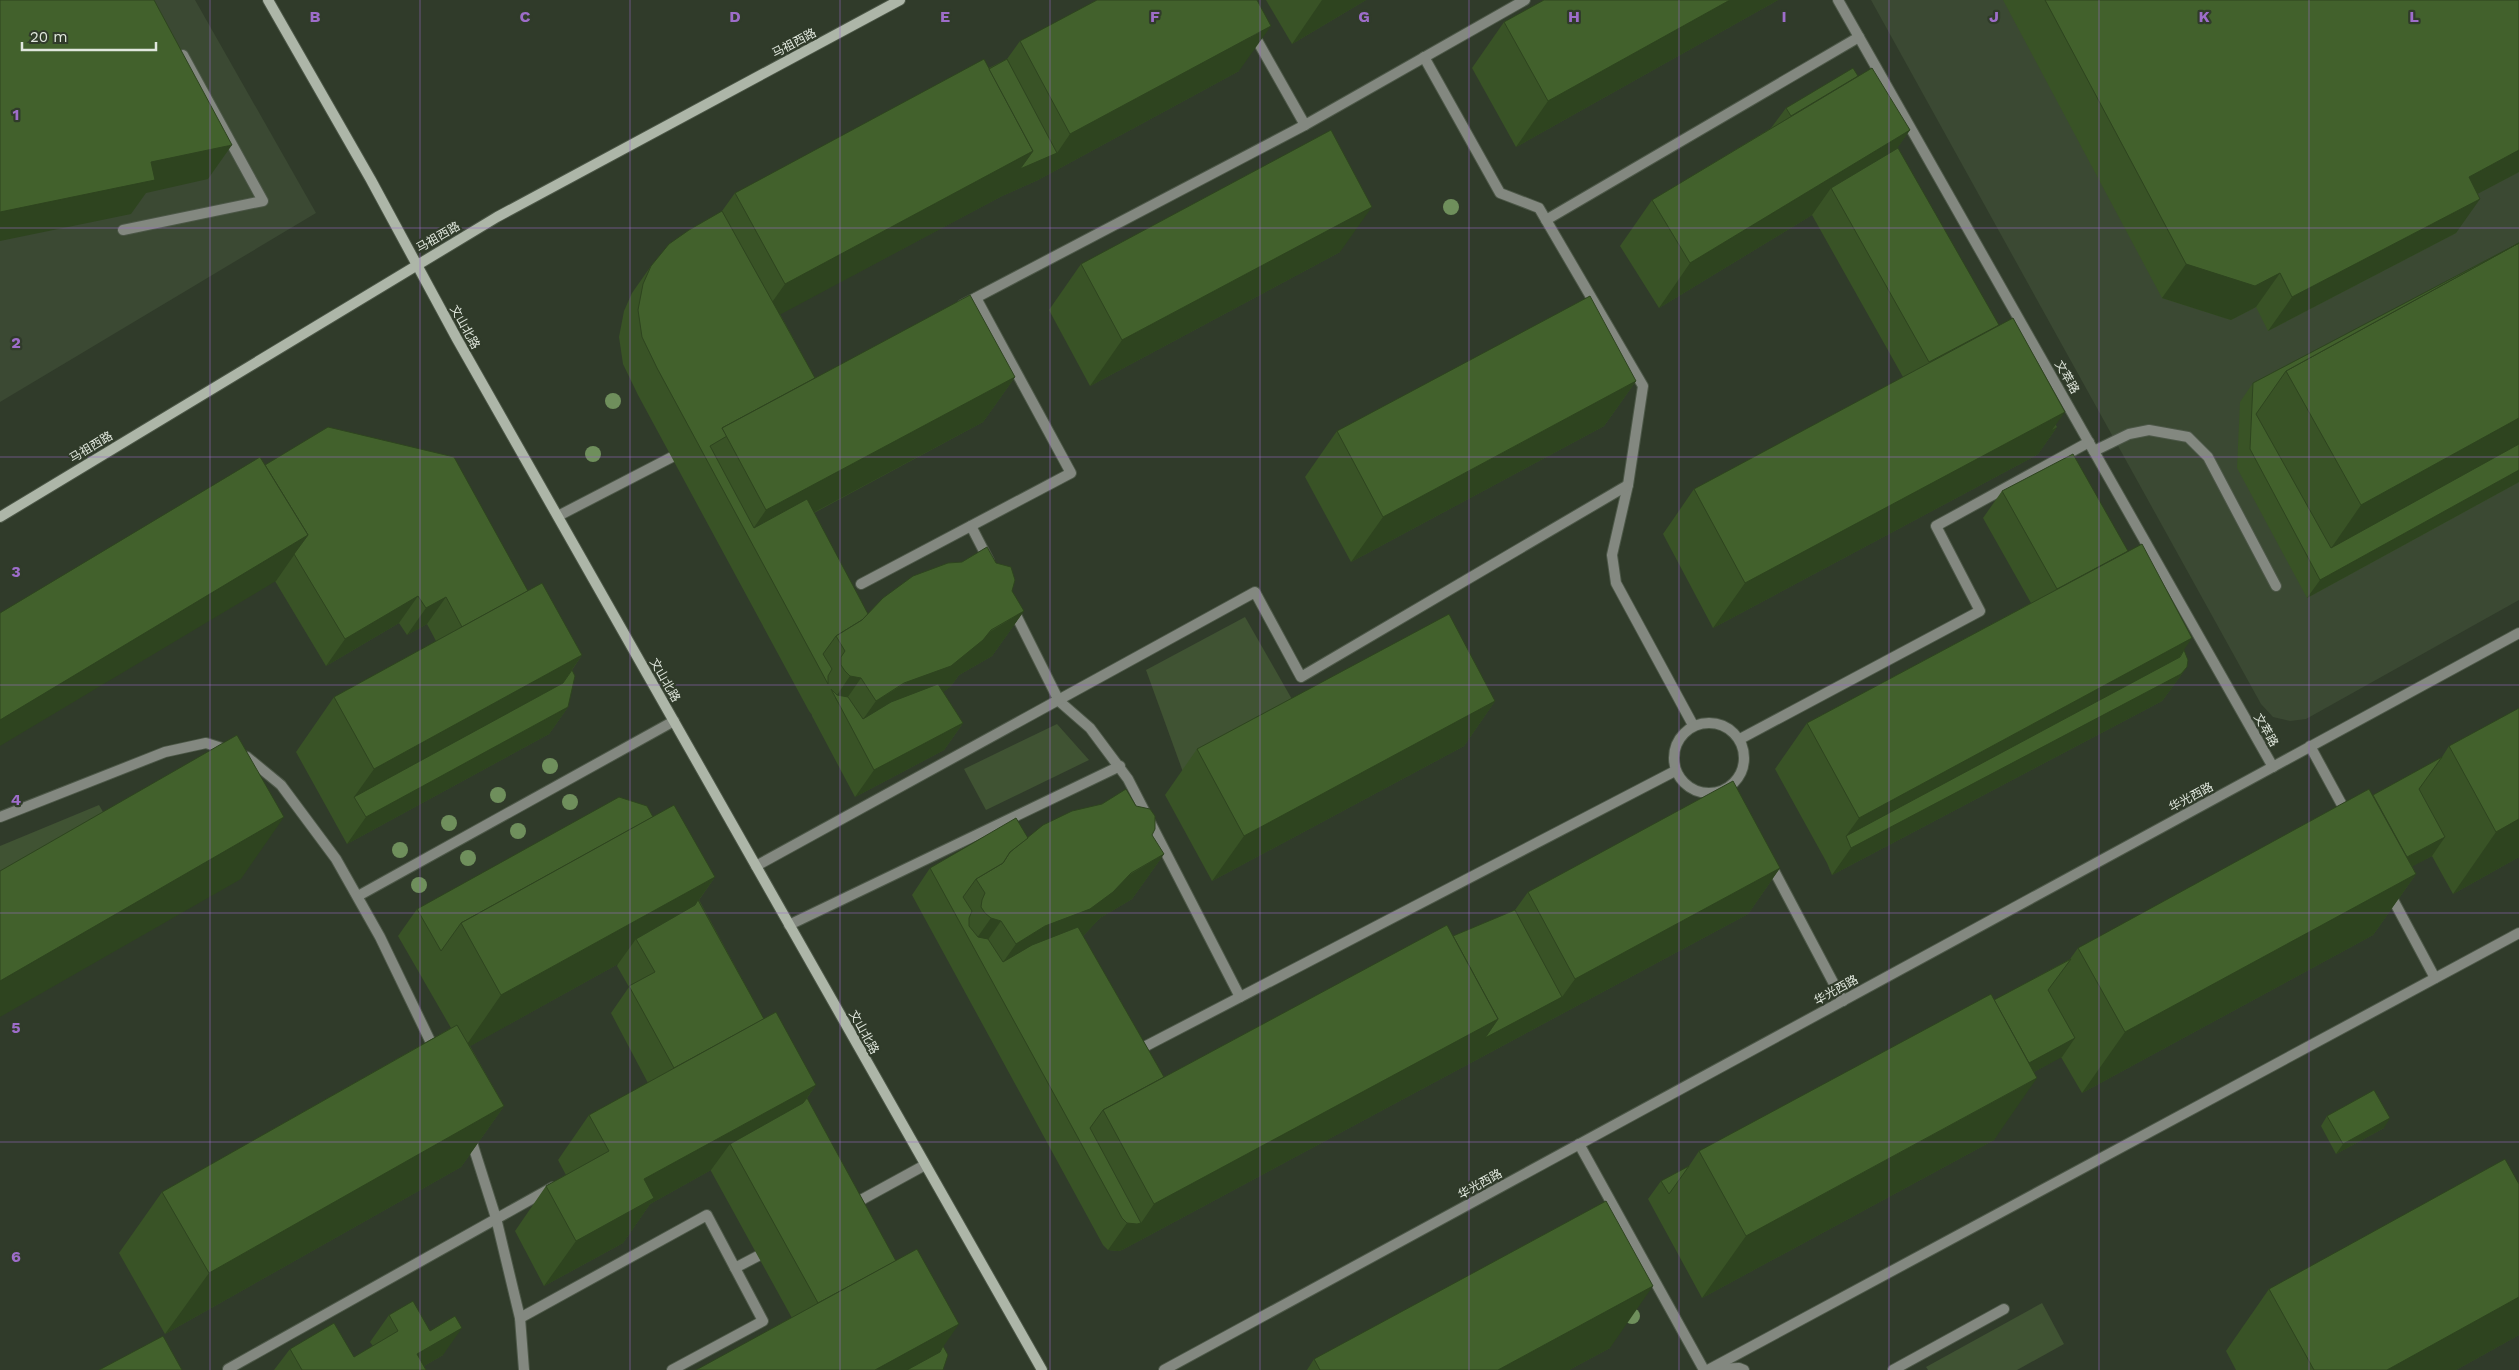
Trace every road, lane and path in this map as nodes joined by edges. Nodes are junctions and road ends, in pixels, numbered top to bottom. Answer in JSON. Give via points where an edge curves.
{"nodes":[{"id":1,"x":268,"y":0,"type":"edge"},
{"id":2,"x":900,"y":0,"type":"edge"},
{"id":3,"x":1525,"y":0,"type":"edge"},
{"id":4,"x":1838,"y":0,"type":"edge"},
{"id":5,"x":1249,"y":28,"type":"edge"},
{"id":6,"x":1859,"y":37,"type":"junction"},
{"id":7,"x":177,"y":44,"type":"edge"},
{"id":8,"x":1424,"y":57,"type":"junction"},
{"id":9,"x":1305,"y":125,"type":"junction"},
{"id":10,"x":1546,"y":220,"type":"junction"},
{"id":11,"x":123,"y":230,"type":"dead end"},
{"id":12,"x":417,"y":264,"type":"junction"},
{"id":13,"x":976,"y":298,"type":"junction"},
{"id":14,"x":950,"y":312,"type":"edge"},
{"id":15,"x":2092,"y":447,"type":"junction"},
{"id":16,"x":672,"y":457,"type":"dead end"},
{"id":17,"x":1628,"y":485,"type":"junction"},
{"id":18,"x":558,"y":516,"type":"junction"},
{"id":19,"x":0,"y":517,"type":"edge"},
{"id":20,"x":971,"y":526,"type":"junction"},
{"id":21,"x":993,"y":570,"type":"edge"},
{"id":22,"x":861,"y":584,"type":"dead end"},
{"id":23,"x":2276,"y":586,"type":"dead end"},
{"id":24,"x":1006,"y":596,"type":"edge"},
{"id":25,"x":2519,"y":633,"type":"edge"},
{"id":26,"x":1059,"y":701,"type":"junction"},
{"id":27,"x":674,"y":721,"type":"junction"},
{"id":28,"x":1693,"y":726,"type":"junction"},
{"id":29,"x":1740,"y":739,"type":"junction"},
{"id":30,"x":2310,"y":746,"type":"junction"},
{"id":31,"x":1120,"y":766,"type":"junction"},
{"id":32,"x":2273,"y":767,"type":"junction"},
{"id":33,"x":1675,"y":771,"type":"junction"},
{"id":34,"x":0,"y":817,"type":"edge"},
{"id":35,"x":2350,"y":819,"type":"edge"},
{"id":36,"x":1766,"y":855,"type":"edge"},
{"id":37,"x":756,"y":866,"type":"junction"},
{"id":38,"x":2383,"y":882,"type":"edge"},
{"id":39,"x":358,"y":896,"type":"junction"},
{"id":40,"x":789,"y":925,"type":"junction"},
{"id":41,"x":2519,"y":933,"type":"edge"},
{"id":42,"x":2435,"y":978,"type":"junction"},
{"id":43,"x":1240,"y":996,"type":"junction"},
{"id":44,"x":1842,"y":1001,"type":"junction"},
{"id":45,"x":1144,"y":1047,"type":"edge"},
{"id":46,"x":440,"y":1062,"type":"edge"},
{"id":47,"x":466,"y":1125,"type":"edge"},
{"id":48,"x":1579,"y":1144,"type":"junction"},
{"id":49,"x":925,"y":1165,"type":"junction"},
{"id":50,"x":556,"y":1186,"type":"edge"},
{"id":51,"x":844,"y":1209,"type":"edge"},
{"id":52,"x":496,"y":1218,"type":"junction"},
{"id":53,"x":758,"y":1256,"type":"dead end"},
{"id":54,"x":736,"y":1268,"type":"junction"},
{"id":55,"x":2004,"y":1309,"type":"dead end"},
{"id":56,"x":520,"y":1318,"type":"junction"},
{"id":57,"x":228,"y":1369,"type":"dead end"},
{"id":58,"x":524,"y":1370,"type":"edge"},
{"id":59,"x":672,"y":1370,"type":"edge"},
{"id":60,"x":1042,"y":1370,"type":"edge"},
{"id":61,"x":1164,"y":1370,"type":"edge"},
{"id":62,"x":1704,"y":1370,"type":"edge"},
{"id":63,"x":1710,"y":1370,"type":"edge"},
{"id":64,"x":1744,"y":1370,"type":"edge"},
{"id":65,"x":1893,"y":1370,"type":"edge"}],
"edges":[{"from":1,"to":12,"type":"main road","name":"文山北路"},
{"from":2,"to":12,"type":"main road","name":"马祖西路","via":[[497,217]]},
{"from":3,"to":8,"type":"street"},
{"from":4,"to":6,"type":"street","name":"文萃路"},
{"from":5,"to":9,"type":"street"},
{"from":6,"to":10,"type":"street"},
{"from":6,"to":15,"type":"street","name":"文萃路"},
{"from":7,"to":11,"type":"street","via":[[263,200]]},
{"from":8,"to":9,"type":"street"},
{"from":8,"to":10,"type":"street","via":[[1500,193],[1538,208]]},
{"from":9,"to":13,"type":"street"},
{"from":10,"to":17,"type":"street","via":[[1643,386]]},
{"from":12,"to":18,"type":"main road","name":"文山北路"},
{"from":12,"to":19,"type":"main road","name":"马祖西路"},
{"from":13,"to":14,"type":"street"},
{"from":13,"to":20,"type":"street","via":[[1071,473]]},
{"from":15,"to":23,"type":"street","via":[[2149,430],[2188,437],[2208,457]]},
{"from":15,"to":29,"type":"street","via":[[1936,526],[1980,611]]},
{"from":15,"to":32,"type":"street","name":"文萃路"},
{"from":16,"to":18,"type":"street"},
{"from":17,"to":26,"type":"street","via":[[1301,677],[1255,592]]},
{"from":17,"to":28,"type":"street","via":[[1612,556],[1616,582]]},
{"from":18,"to":27,"type":"main road","name":"文山北路"},
{"from":20,"to":21,"type":"street"},
{"from":20,"to":22,"type":"street"},
{"from":24,"to":26,"type":"street"},
{"from":25,"to":30,"type":"street","name":"华光西路"},
{"from":26,"to":31,"type":"street","via":[[1090,728]]},
{"from":26,"to":37,"type":"street"},
{"from":27,"to":37,"type":"main road","name":"文山北路"},
{"from":27,"to":39,"type":"street"},
{"from":28,"to":29,"type":"street","via":[[1710,722],[1718,724],[1727,727]]},
{"from":28,"to":33,"type":"street","via":[[1679,737],[1672,754]]},
{"from":29,"to":33,"type":"street","via":[[1744,765],[1732,791],[1699,792],[1684,784]]},
{"from":30,"to":32,"type":"street","name":"华光西路"},
{"from":30,"to":35,"type":"street"},
{"from":31,"to":40,"type":"street"},
{"from":31,"to":43,"type":"street"},
{"from":32,"to":44,"type":"street","name":"华光西路"},
{"from":33,"to":43,"type":"street"},
{"from":34,"to":39,"type":"street","via":[[165,752],[206,743],[247,757],[280,785],[336,859]]},
{"from":36,"to":44,"type":"street"},
{"from":37,"to":40,"type":"main road","name":"文山北路"},
{"from":38,"to":42,"type":"street"},
{"from":39,"to":46,"type":"street"},
{"from":40,"to":49,"type":"main road","name":"文山北路"},
{"from":41,"to":42,"type":"street"},
{"from":42,"to":63,"type":"street"},
{"from":43,"to":45,"type":"street"},
{"from":44,"to":48,"type":"street","name":"华光西路"},
{"from":47,"to":52,"type":"street"},
{"from":48,"to":61,"type":"street","name":"华光西路"},
{"from":48,"to":62,"type":"street"},
{"from":49,"to":51,"type":"street"},
{"from":49,"to":60,"type":"main road","name":"文山北路"},
{"from":50,"to":52,"type":"street"},
{"from":52,"to":56,"type":"street"},
{"from":52,"to":57,"type":"street"},
{"from":53,"to":54,"type":"street"},
{"from":54,"to":56,"type":"street","via":[[707,1215]]},
{"from":54,"to":59,"type":"street","via":[[763,1321]]},
{"from":55,"to":65,"type":"street"},
{"from":56,"to":58,"type":"street"},
{"from":63,"to":64,"type":"street"}]}
